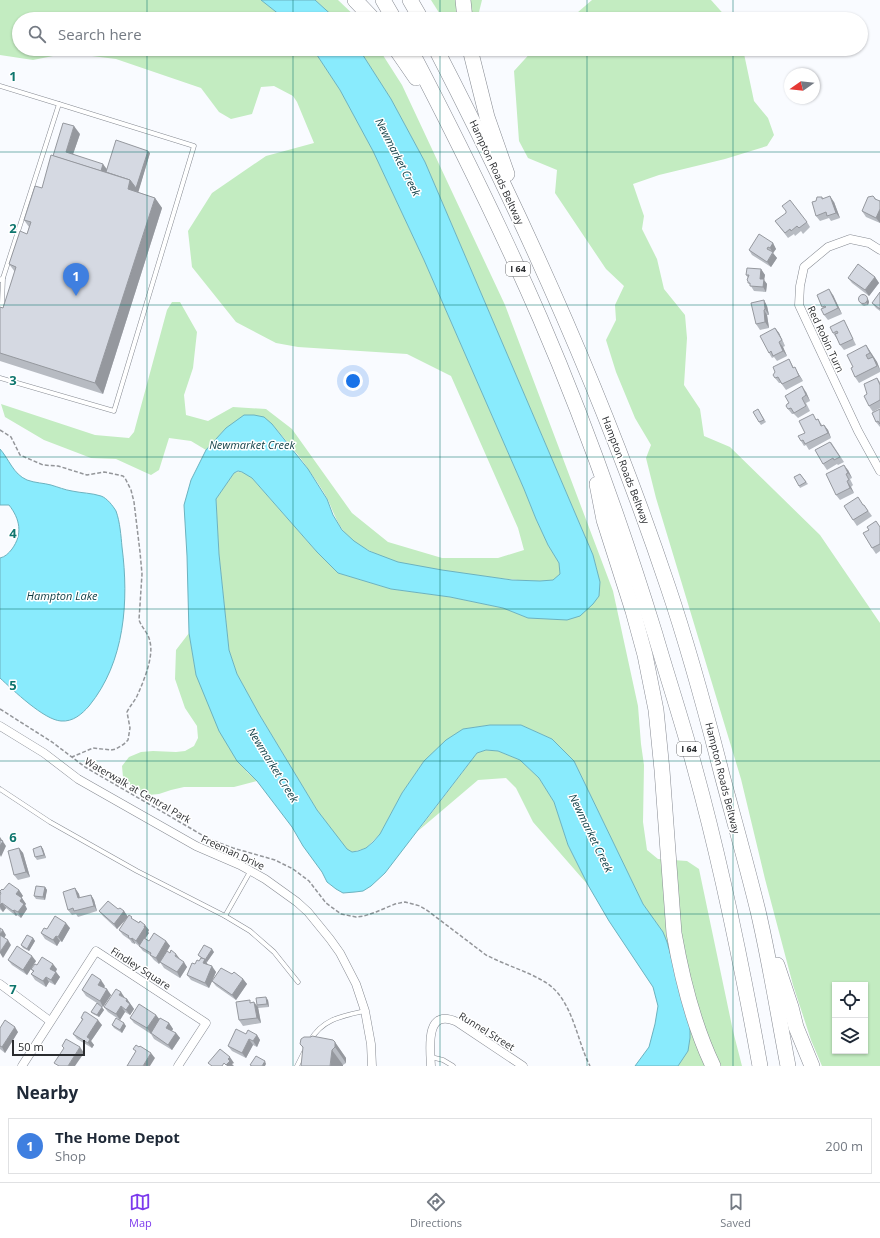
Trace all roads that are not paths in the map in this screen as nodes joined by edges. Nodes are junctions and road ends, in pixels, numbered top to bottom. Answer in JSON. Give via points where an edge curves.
{"nodes":[{"id":1,"x":356,"y":0,"type":"edge"},
{"id":2,"x":384,"y":0,"type":"edge"},
{"id":3,"x":410,"y":0,"type":"edge"},
{"id":4,"x":463,"y":0,"type":"edge"},
{"id":5,"x":367,"y":12,"type":"edge"},
{"id":6,"x":390,"y":12,"type":"edge"},
{"id":7,"x":416,"y":12,"type":"edge"},
{"id":8,"x":464,"y":12,"type":"edge"},
{"id":9,"x":401,"y":56,"type":"edge"},
{"id":10,"x":414,"y":56,"type":"edge"},
{"id":11,"x":440,"y":56,"type":"edge"},
{"id":12,"x":472,"y":56,"type":"edge"},
{"id":13,"x":0,"y":86,"type":"edge"},
{"id":14,"x":59,"y":104,"type":"junction"},
{"id":15,"x":457,"y":139,"type":"junction"},
{"id":16,"x":533,"y":249,"type":"junction"},
{"id":17,"x":880,"y":250,"type":"edge"},
{"id":18,"x":1,"y":279,"type":"edge"},
{"id":19,"x":0,"y":313,"type":"edge"},
{"id":20,"x":0,"y":378,"type":"edge"},
{"id":21,"x":588,"y":440,"type":"junction"},
{"id":22,"x":880,"y":471,"type":"edge"},
{"id":23,"x":0,"y":726,"type":"edge"},
{"id":24,"x":0,"y":789,"type":"edge"},
{"id":25,"x":251,"y":870,"type":"junction"},
{"id":26,"x":758,"y":912,"type":"junction"},
{"id":27,"x":225,"y":916,"type":"junction"},
{"id":28,"x":298,"y":982,"type":"dead end"},
{"id":29,"x":0,"y":984,"type":"edge"},
{"id":30,"x":365,"y":1011,"type":"junction"},
{"id":31,"x":50,"y":1022,"type":"junction"},
{"id":32,"x":309,"y":1044,"type":"edge"},
{"id":33,"x":306,"y":1049,"type":"edge"},
{"id":34,"x":431,"y":1062,"type":"edge"},
{"id":35,"x":22,"y":1066,"type":"edge"},
{"id":36,"x":178,"y":1066,"type":"edge"},
{"id":37,"x":297,"y":1066,"type":"edge"},
{"id":38,"x":372,"y":1066,"type":"edge"},
{"id":39,"x":453,"y":1066,"type":"edge"},
{"id":40,"x":523,"y":1066,"type":"edge"},
{"id":41,"x":713,"y":1066,"type":"edge"},
{"id":42,"x":760,"y":1066,"type":"edge"},
{"id":43,"x":788,"y":1066,"type":"edge"},
{"id":44,"x":812,"y":1066,"type":"edge"}],
"edges":[{"from":1,"to":5,"type":"highway"},
{"from":2,"to":6,"type":"highway"},
{"from":3,"to":7,"type":"highway"},
{"from":4,"to":8,"type":"highway"},
{"from":9,"to":15,"type":"highway"},
{"from":10,"to":15,"type":"highway","number":"I 64"},
{"from":11,"to":16,"type":"highway","name":"Hampton Roads Beltway","number":"I 64"},
{"from":12,"to":16,"type":"highway","via":[[487,117]]},
{"from":13,"to":14,"type":"lane"},
{"from":14,"to":18,"type":"lane"},
{"from":14,"to":20,"type":"lane","via":[[194,146],[114,411]]},
{"from":15,"to":21,"type":"highway","number":"I 64","via":[[538,312]]},
{"from":16,"to":26,"type":"highway","name":"Hampton Roads Beltway","number":"I 64","via":[[593,383],[669,589],[701,693]]},
{"from":17,"to":22,"type":"street","name":"Red Robin Turn","via":[[870,242],[850,239],[828,247],[804,267],[799,305],[858,431]]},
{"from":18,"to":19,"type":"lane"},
{"from":21,"to":41,"type":"highway","via":[[604,520],[633,611],[650,682],[659,738],[672,914],[678,957],[692,1014]]},
{"from":21,"to":42,"type":"highway","number":"I 64","via":[[630,557],[696,771],[738,949]]},
{"from":23,"to":25,"type":"street","name":"Freeman Drive","via":[[35,746],[89,785],[196,846]]},
{"from":24,"to":27,"type":"lane","via":[[50,822],[131,868]]},
{"from":25,"to":27,"type":"lane"},
{"from":25,"to":30,"type":"street","name":"Freeman Drive","via":[[285,892],[319,925],[337,948],[348,968]]},
{"from":26,"to":43,"type":"highway","number":"I 64"},
{"from":26,"to":44,"type":"highway","via":[[796,1027]]},
{"from":27,"to":28,"type":"lane","via":[[262,941],[285,964]]},
{"from":29,"to":31,"type":"street"},
{"from":30,"to":32,"type":"lane","via":[[338,1018],[321,1026]]},
{"from":30,"to":38,"type":"street","name":"Freeman Drive"},
{"from":31,"to":35,"type":"street","name":"Findley Square"},
{"from":31,"to":36,"type":"street","name":"Findley Square","via":[[96,951],[206,1022]]},
{"from":33,"to":37,"type":"lane"},
{"from":34,"to":39,"type":"lane","via":[[443,1060]]},
{"from":34,"to":40,"type":"street","name":"Runnel Street","via":[[432,1028],[441,1020],[449,1020],[457,1022]]}]}
